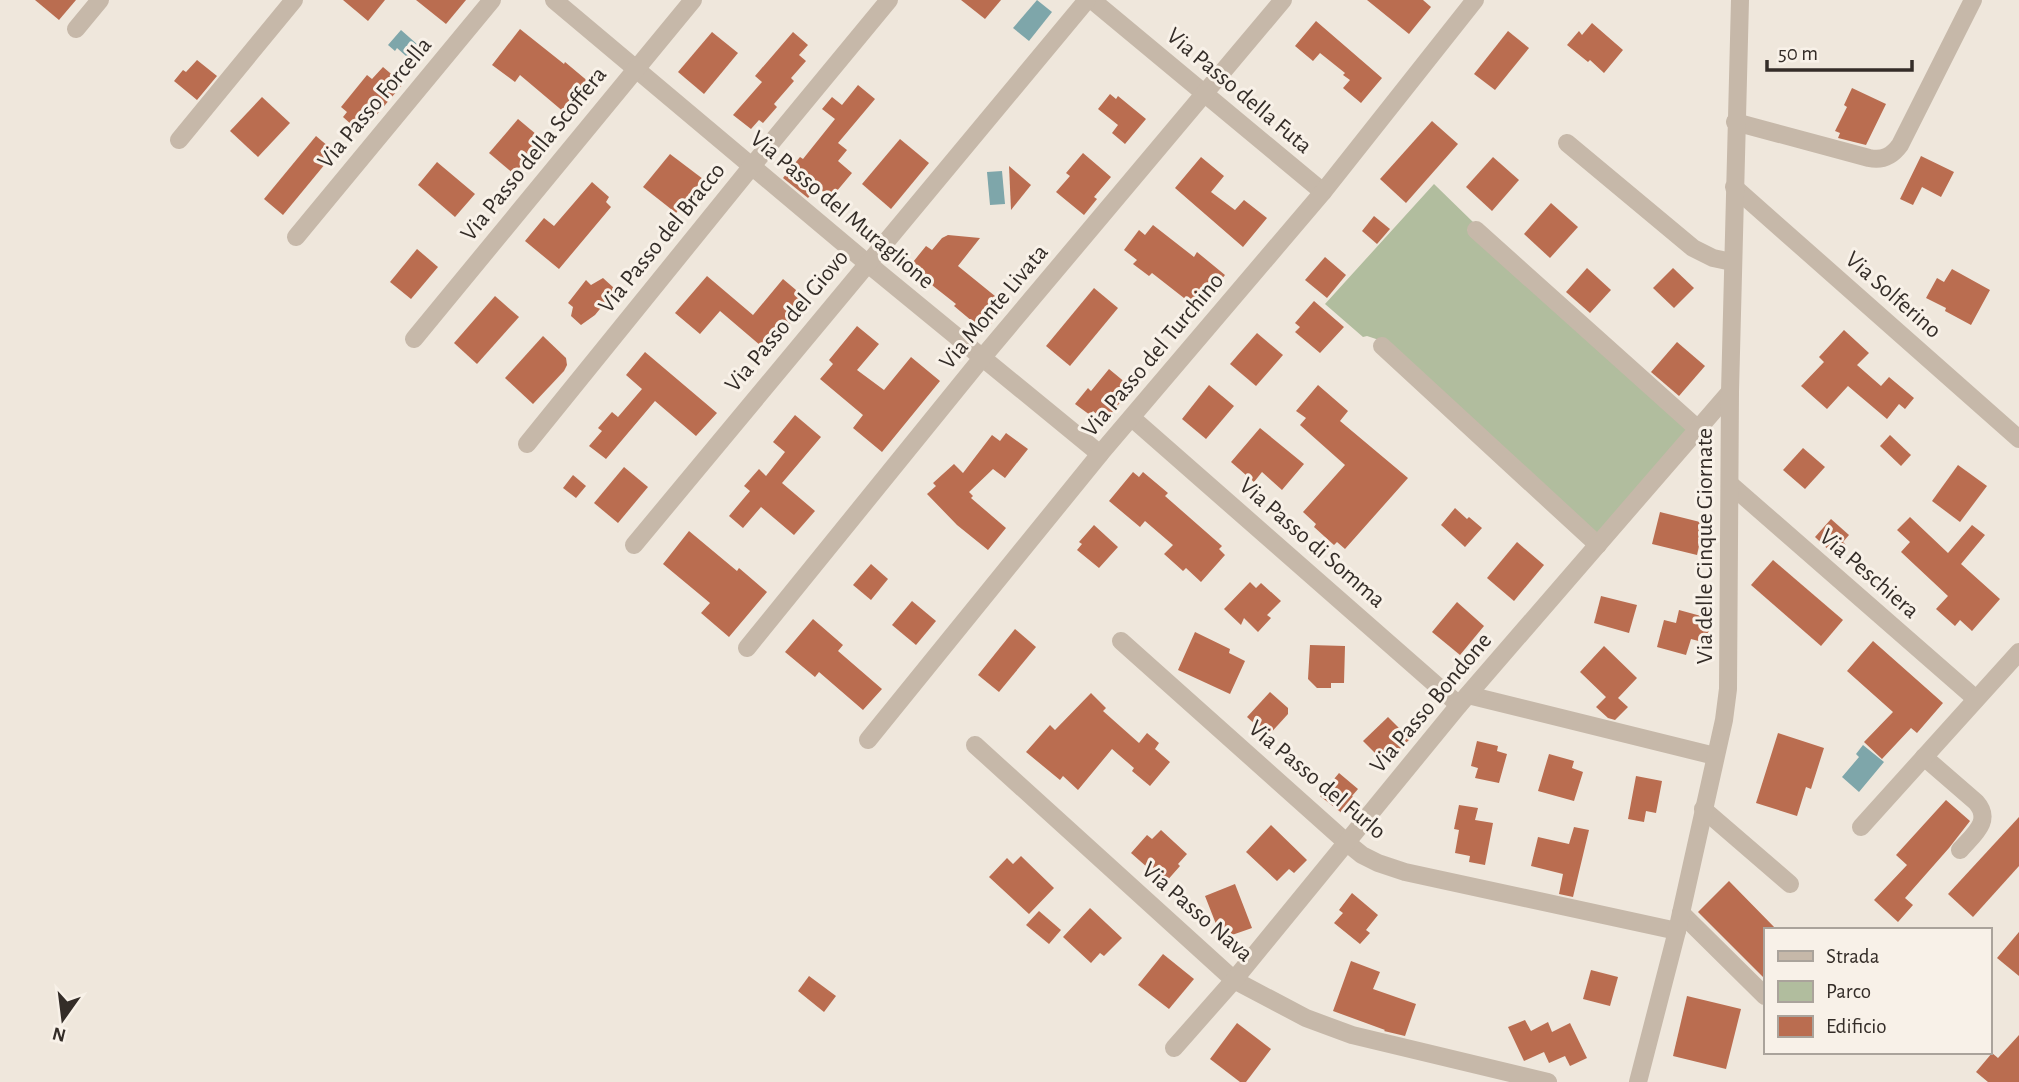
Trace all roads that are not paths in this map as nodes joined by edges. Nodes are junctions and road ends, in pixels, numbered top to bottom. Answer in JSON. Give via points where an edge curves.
{"nodes":[{"id":1,"x":100,"y":0,"type":"edge"},
{"id":2,"x":294,"y":0,"type":"edge"},
{"id":3,"x":492,"y":0,"type":"edge"},
{"id":4,"x":554,"y":0,"type":"edge"},
{"id":5,"x":692,"y":0,"type":"edge"},
{"id":6,"x":889,"y":0,"type":"edge"},
{"id":7,"x":1089,"y":0,"type":"edge"},
{"id":8,"x":1283,"y":0,"type":"edge"},
{"id":9,"x":1475,"y":0,"type":"edge"},
{"id":10,"x":1740,"y":0,"type":"edge"},
{"id":11,"x":1973,"y":0,"type":"edge"},
{"id":12,"x":76,"y":29,"type":"dead end"},
{"id":13,"x":636,"y":69,"type":"junction"},
{"id":14,"x":1204,"y":94,"type":"junction"},
{"id":15,"x":1735,"y":122,"type":"junction"},
{"id":16,"x":179,"y":140,"type":"dead end"},
{"id":17,"x":1567,"y":143,"type":"dead end"},
{"id":18,"x":752,"y":166,"type":"junction"},
{"id":19,"x":1734,"y":187,"type":"junction"},
{"id":20,"x":1323,"y":192,"type":"junction"},
{"id":21,"x":1476,"y":230,"type":"dead end"},
{"id":22,"x":296,"y":237,"type":"dead end"},
{"id":23,"x":1732,"y":262,"type":"junction"},
{"id":24,"x":867,"y":263,"type":"junction"},
{"id":25,"x":414,"y":339,"type":"dead end"},
{"id":26,"x":1382,"y":346,"type":"dead end"},
{"id":27,"x":982,"y":358,"type":"junction"},
{"id":28,"x":1730,"y":393,"type":"junction"},
{"id":29,"x":1132,"y":418,"type":"junction"},
{"id":30,"x":1698,"y":429,"type":"junction"},
{"id":31,"x":2019,"y":439,"type":"edge"},
{"id":32,"x":527,"y":444,"type":"dead end"},
{"id":33,"x":1100,"y":454,"type":"junction"},
{"id":34,"x":1731,"y":485,"type":"junction"},
{"id":35,"x":634,"y":545,"type":"dead end"},
{"id":36,"x":1598,"y":545,"type":"junction"},
{"id":37,"x":1121,"y":641,"type":"dead end"},
{"id":38,"x":747,"y":648,"type":"dead end"},
{"id":39,"x":2019,"y":652,"type":"edge"},
{"id":40,"x":1976,"y":699,"type":"junction"},
{"id":41,"x":1464,"y":700,"type":"junction"},
{"id":42,"x":868,"y":740,"type":"dead end"},
{"id":43,"x":975,"y":745,"type":"dead end"},
{"id":44,"x":1715,"y":756,"type":"junction"},
{"id":45,"x":1924,"y":757,"type":"junction"},
{"id":46,"x":1703,"y":809,"type":"junction"},
{"id":47,"x":1861,"y":827,"type":"dead end"},
{"id":48,"x":1346,"y":842,"type":"junction"},
{"id":49,"x":1959,"y":850,"type":"dead end"},
{"id":50,"x":1790,"y":884,"type":"dead end"},
{"id":51,"x":1679,"y":922,"type":"junction"},
{"id":52,"x":1234,"y":980,"type":"junction"},
{"id":53,"x":1764,"y":995,"type":"edge"},
{"id":54,"x":1174,"y":1048,"type":"dead end"},
{"id":55,"x":1548,"y":1082,"type":"edge"},
{"id":56,"x":1638,"y":1082,"type":"edge"}],
"edges":[{"from":1,"to":12,"type":"street"},
{"from":2,"to":16,"type":"street"},
{"from":3,"to":22,"type":"street","name":"Via Passo Forcella"},
{"from":4,"to":13,"type":"street","name":"Via Passo del Muraglione"},
{"from":5,"to":13,"type":"street","name":"Via Passo della Scoffera"},
{"from":6,"to":18,"type":"street","name":"Via Passo del Bracco"},
{"from":7,"to":14,"type":"street","name":"Via Passo della Futa"},
{"from":7,"to":24,"type":"street","name":"Via Passo del Giovo"},
{"from":8,"to":14,"type":"street","name":"Via Monte Livata"},
{"from":9,"to":20,"type":"street","name":"Via Passo del Turchino"},
{"from":10,"to":15,"type":"street","name":"Via delle Cinque Giornate"},
{"from":11,"to":15,"type":"street","via":[[1900,145],[1890,156],[1869,158]]},
{"from":13,"to":18,"type":"street","name":"Via Passo del Muraglione"},
{"from":13,"to":25,"type":"street","name":"Via Passo della Scoffera"},
{"from":14,"to":20,"type":"street","name":"Via Passo della Futa"},
{"from":14,"to":27,"type":"street","name":"Via Monte Livata"},
{"from":15,"to":19,"type":"street","name":"Via delle Cinque Giornate"},
{"from":17,"to":23,"type":"street","via":[[1693,248]]},
{"from":18,"to":24,"type":"street","name":"Via Passo del Muraglione"},
{"from":18,"to":32,"type":"street","name":"Via Passo del Bracco"},
{"from":19,"to":23,"type":"street","name":"Via delle Cinque Giornate"},
{"from":19,"to":31,"type":"street","name":"Via Solferino"},
{"from":20,"to":29,"type":"street","name":"Via Passo del Turchino"},
{"from":21,"to":30,"type":"street"},
{"from":23,"to":28,"type":"street","name":"Via delle Cinque Giornate"},
{"from":24,"to":27,"type":"street","name":"Via Passo del Muraglione"},
{"from":24,"to":35,"type":"street","name":"Via Passo del Giovo"},
{"from":26,"to":36,"type":"street"},
{"from":27,"to":33,"type":"street","name":"Via Passo del Muraglione"},
{"from":27,"to":38,"type":"street","name":"Via Monte Livata"},
{"from":28,"to":30,"type":"street","name":"Via Passo Bondone"},
{"from":28,"to":34,"type":"street","name":"Via delle Cinque Giornate"},
{"from":29,"to":33,"type":"street","name":"Via Passo del Turchino"},
{"from":29,"to":41,"type":"street","name":"Via Passo di Somma"},
{"from":30,"to":36,"type":"street","name":"Via Passo Bondone"},
{"from":33,"to":42,"type":"street","name":"Via Passo del Turchino"},
{"from":34,"to":40,"type":"street","name":"Via Peschiera"},
{"from":34,"to":44,"type":"street","name":"Via delle Cinque Giornate","via":[[1728,689]]},
{"from":36,"to":41,"type":"street","name":"Via Passo Bondone"},
{"from":37,"to":48,"type":"street","name":"Via Passo del Furlo"},
{"from":39,"to":40,"type":"street"},
{"from":40,"to":45,"type":"street"},
{"from":41,"to":44,"type":"street","name":"Via Passo di Somma"},
{"from":41,"to":48,"type":"street","name":"Via Passo Bondone"},
{"from":43,"to":52,"type":"street","name":"Via Passo Nava"},
{"from":44,"to":46,"type":"street","name":"Via delle Cinque Giornate"},
{"from":45,"to":47,"type":"street"},
{"from":45,"to":49,"type":"street","via":[[1982,810],[1981,825]]},
{"from":46,"to":50,"type":"street"},
{"from":46,"to":51,"type":"street","name":"Via delle Cinque Giornate"},
{"from":48,"to":51,"type":"street","name":"Via Passo del Furlo","via":[[1362,855],[1397,870]]},
{"from":48,"to":52,"type":"street","name":"Via Passo Bondone"},
{"from":51,"to":53,"type":"street"},
{"from":51,"to":56,"type":"street","name":"Via delle Cinque Giornate"},
{"from":52,"to":54,"type":"street","name":"Via Passo Bondone"},
{"from":52,"to":55,"type":"street","name":"Via Passo Nava","via":[[1340,1032]]}]}
